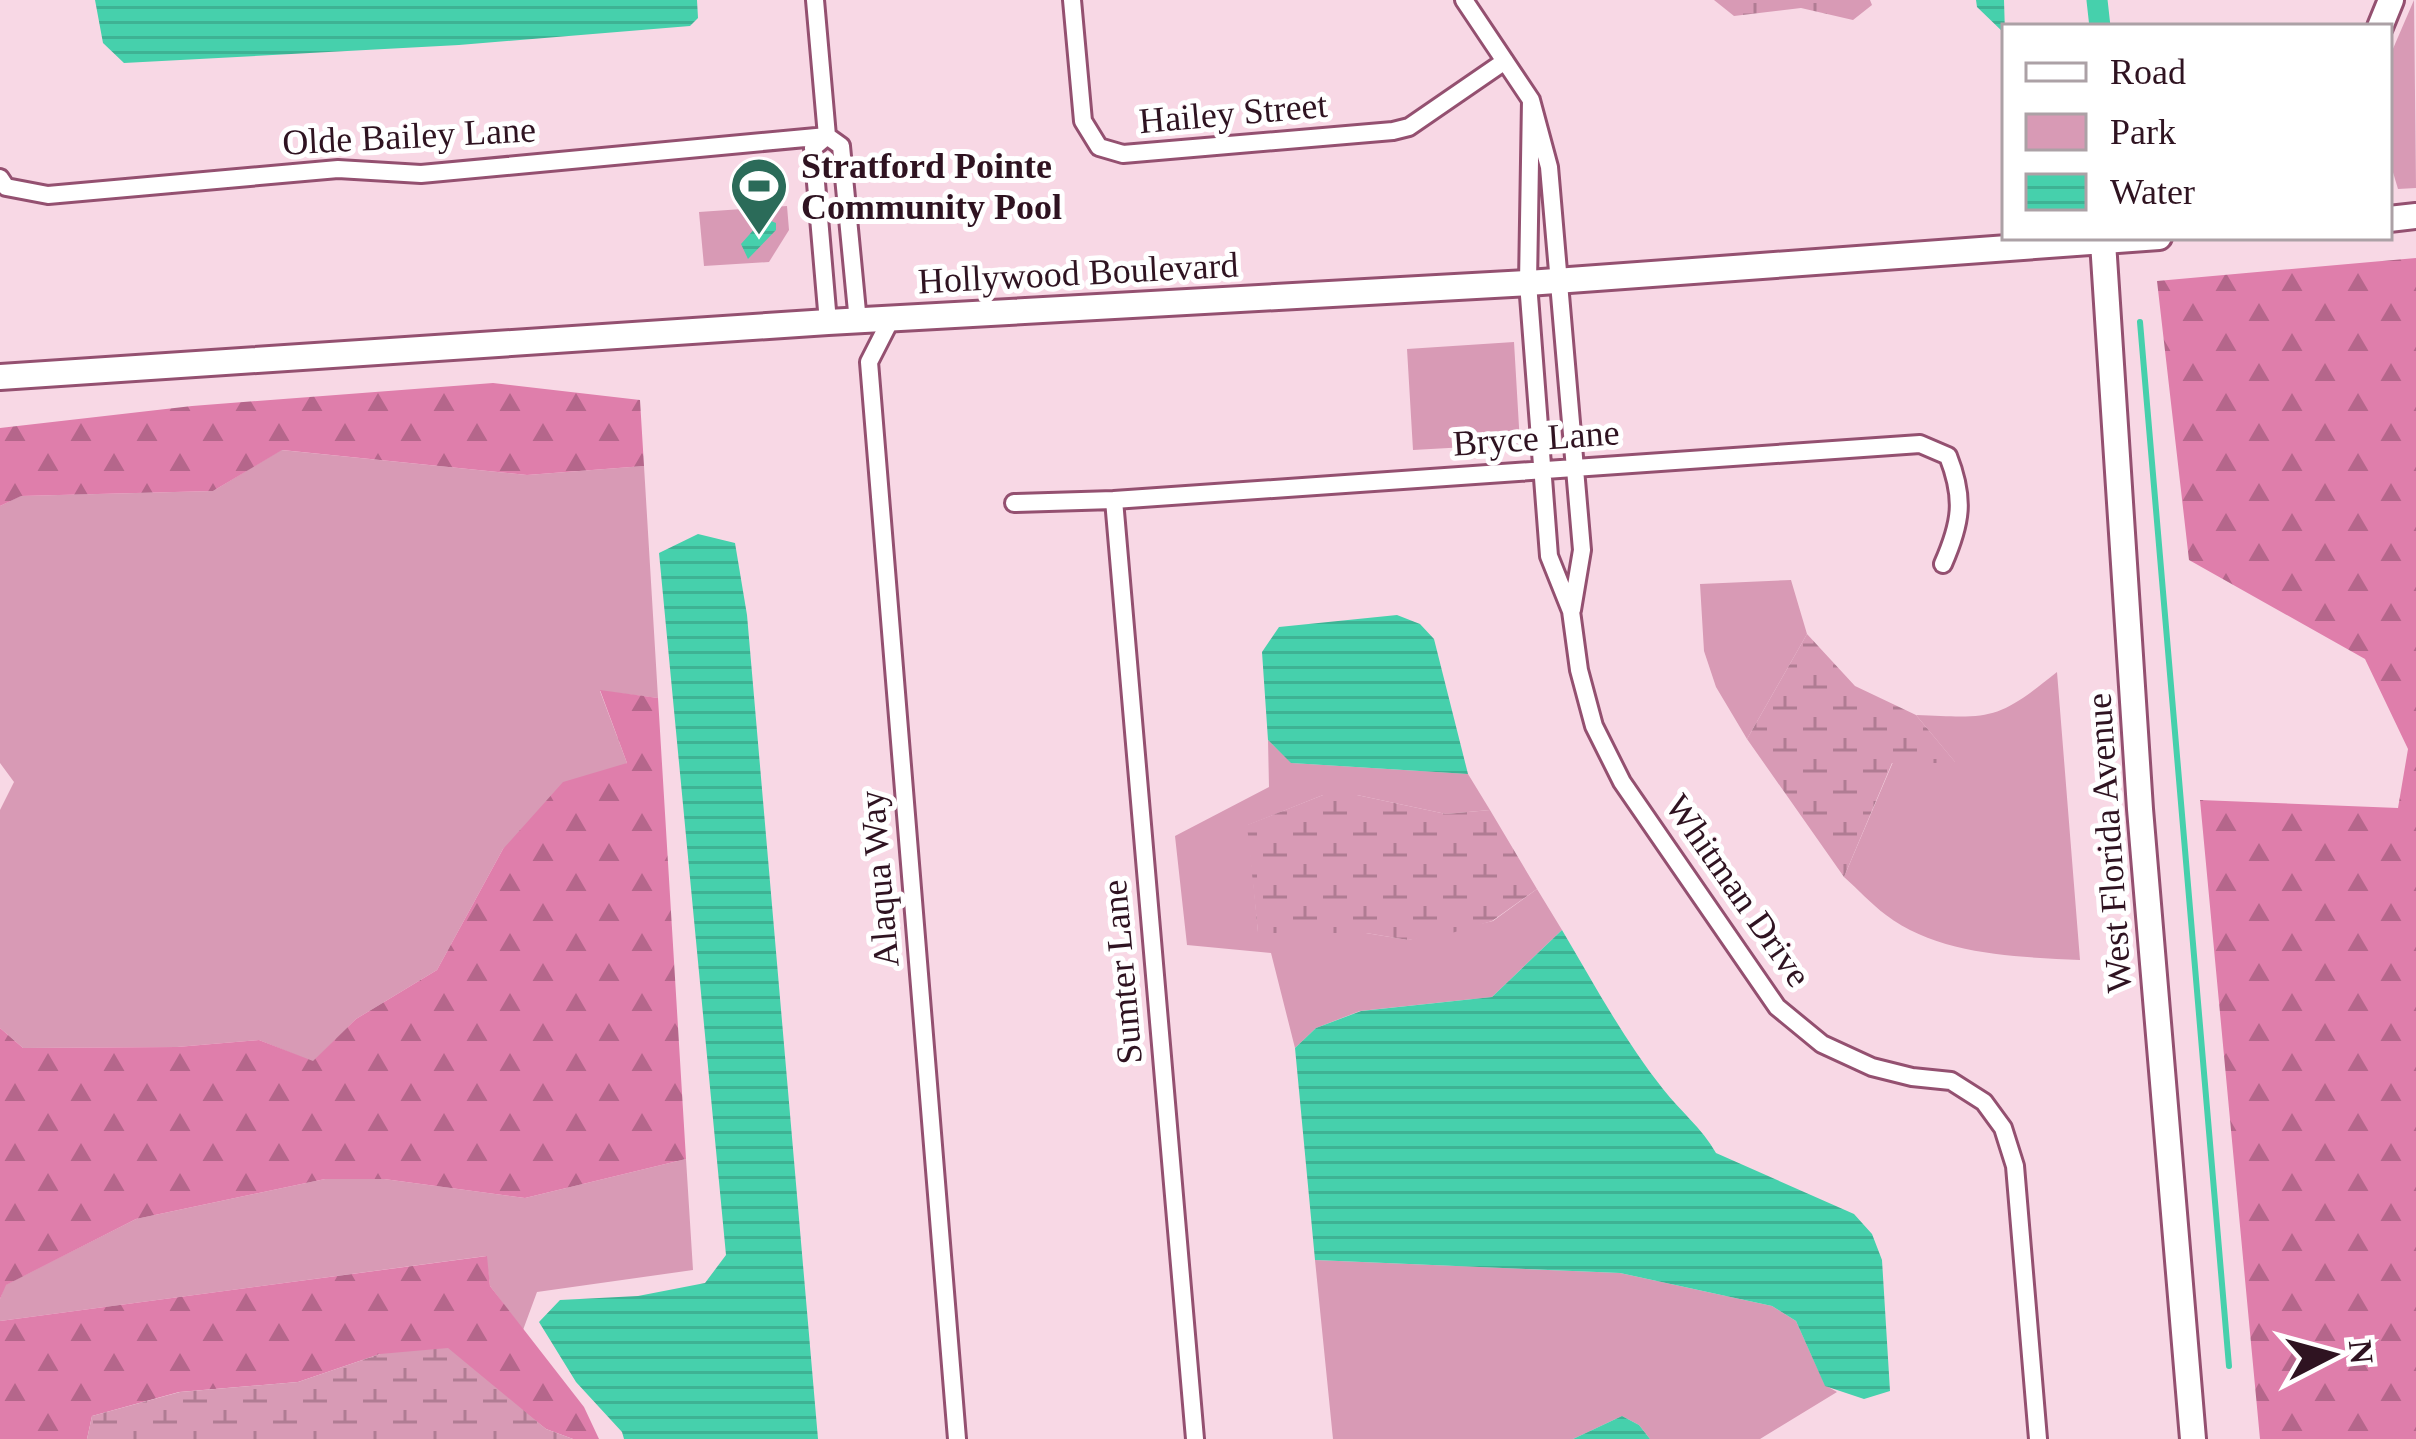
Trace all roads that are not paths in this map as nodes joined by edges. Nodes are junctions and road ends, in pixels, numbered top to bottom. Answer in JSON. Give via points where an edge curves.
{"nodes":[{"id":1,"x":815,"y":0,"type":"edge"},
{"id":2,"x":1072,"y":0,"type":"edge"},
{"id":3,"x":1464,"y":0,"type":"edge"},
{"id":4,"x":1504,"y":61,"type":"junction"},
{"id":5,"x":1531,"y":100,"type":"junction"},
{"id":6,"x":827,"y":136,"type":"junction"},
{"id":7,"x":0,"y":178,"type":"edge"},
{"id":8,"x":2125,"y":240,"type":"edge"},
{"id":9,"x":2103,"y":242,"type":"junction"},
{"id":10,"x":1560,"y":281,"type":"junction"},
{"id":11,"x":1528,"y":283,"type":"junction"},
{"id":12,"x":891,"y":319,"type":"junction"},
{"id":13,"x":828,"y":322,"type":"junction"},
{"id":14,"x":858,"y":322,"type":"junction"},
{"id":15,"x":0,"y":377,"type":"edge"},
{"id":16,"x":1576,"y":467,"type":"junction"},
{"id":17,"x":1542,"y":469,"type":"junction"},
{"id":18,"x":1114,"y":500,"type":"junction"},
{"id":19,"x":1014,"y":503,"type":"dead end"},
{"id":20,"x":1943,"y":564,"type":"dead end"},
{"id":21,"x":1571,"y":611,"type":"junction"},
{"id":22,"x":957,"y":1439,"type":"edge"},
{"id":23,"x":1195,"y":1439,"type":"edge"},
{"id":24,"x":2038,"y":1439,"type":"edge"},
{"id":25,"x":2193,"y":1439,"type":"edge"}],
"edges":[{"from":1,"to":6,"type":"street"},
{"from":2,"to":4,"type":"street","name":"Hailey Street","via":[[1083,121],[1100,147],[1123,154],[1393,131]]},
{"from":3,"to":4,"type":"street","name":"Whitman Drive"},
{"from":4,"to":5,"type":"street","name":"Whitman Drive"},
{"from":5,"to":10,"type":"street","name":"Whitman Drive","via":[[1549,167]]},
{"from":5,"to":11,"type":"street","name":"Whitman Drive"},
{"from":6,"to":7,"type":"street","name":"Olde Bailey Lane","via":[[422,174],[338,169],[47,195],[7,187]]},
{"from":6,"to":13,"type":"street","via":[[814,148]]},
{"from":6,"to":14,"type":"street","via":[[841,146]]},
{"from":8,"to":9,"type":"street","name":"Hollywood Boulevard"},
{"from":9,"to":10,"type":"street","name":"Hollywood Boulevard"},
{"from":9,"to":25,"type":"street","name":"West Florida Avenue"},
{"from":10,"to":11,"type":"street","name":"Hollywood Boulevard"},
{"from":10,"to":16,"type":"street","name":"Whitman Drive"},
{"from":11,"to":12,"type":"street","name":"Hollywood Boulevard"},
{"from":11,"to":17,"type":"street","name":"Whitman Drive"},
{"from":12,"to":14,"type":"street","name":"Hollywood Boulevard"},
{"from":12,"to":22,"type":"street","name":"Alaqua Way","via":[[869,362]]},
{"from":13,"to":14,"type":"street","name":"Hollywood Boulevard"},
{"from":13,"to":15,"type":"street","name":"Hollywood Boulevard"},
{"from":16,"to":17,"type":"street","name":"Bryce Lane"},
{"from":16,"to":20,"type":"street","name":"Bryce Lane","via":[[1920,444],[1948,456],[1956,476],[1960,525]]},
{"from":16,"to":21,"type":"street","name":"Whitman Drive","via":[[1582,550]]},
{"from":17,"to":18,"type":"street","name":"Bryce Lane"},
{"from":17,"to":21,"type":"street","name":"Whitman Drive","via":[[1549,556]]},
{"from":18,"to":19,"type":"street","name":"Bryce Lane"},
{"from":18,"to":23,"type":"street","name":"Sumter Lane"},
{"from":21,"to":24,"type":"street","name":"Whitman Drive","via":[[1594,726],[1622,782],[1777,1007],[1822,1044],[1872,1067],[1951,1081],[1984,1102],[2003,1128],[2015,1166]]}]}
